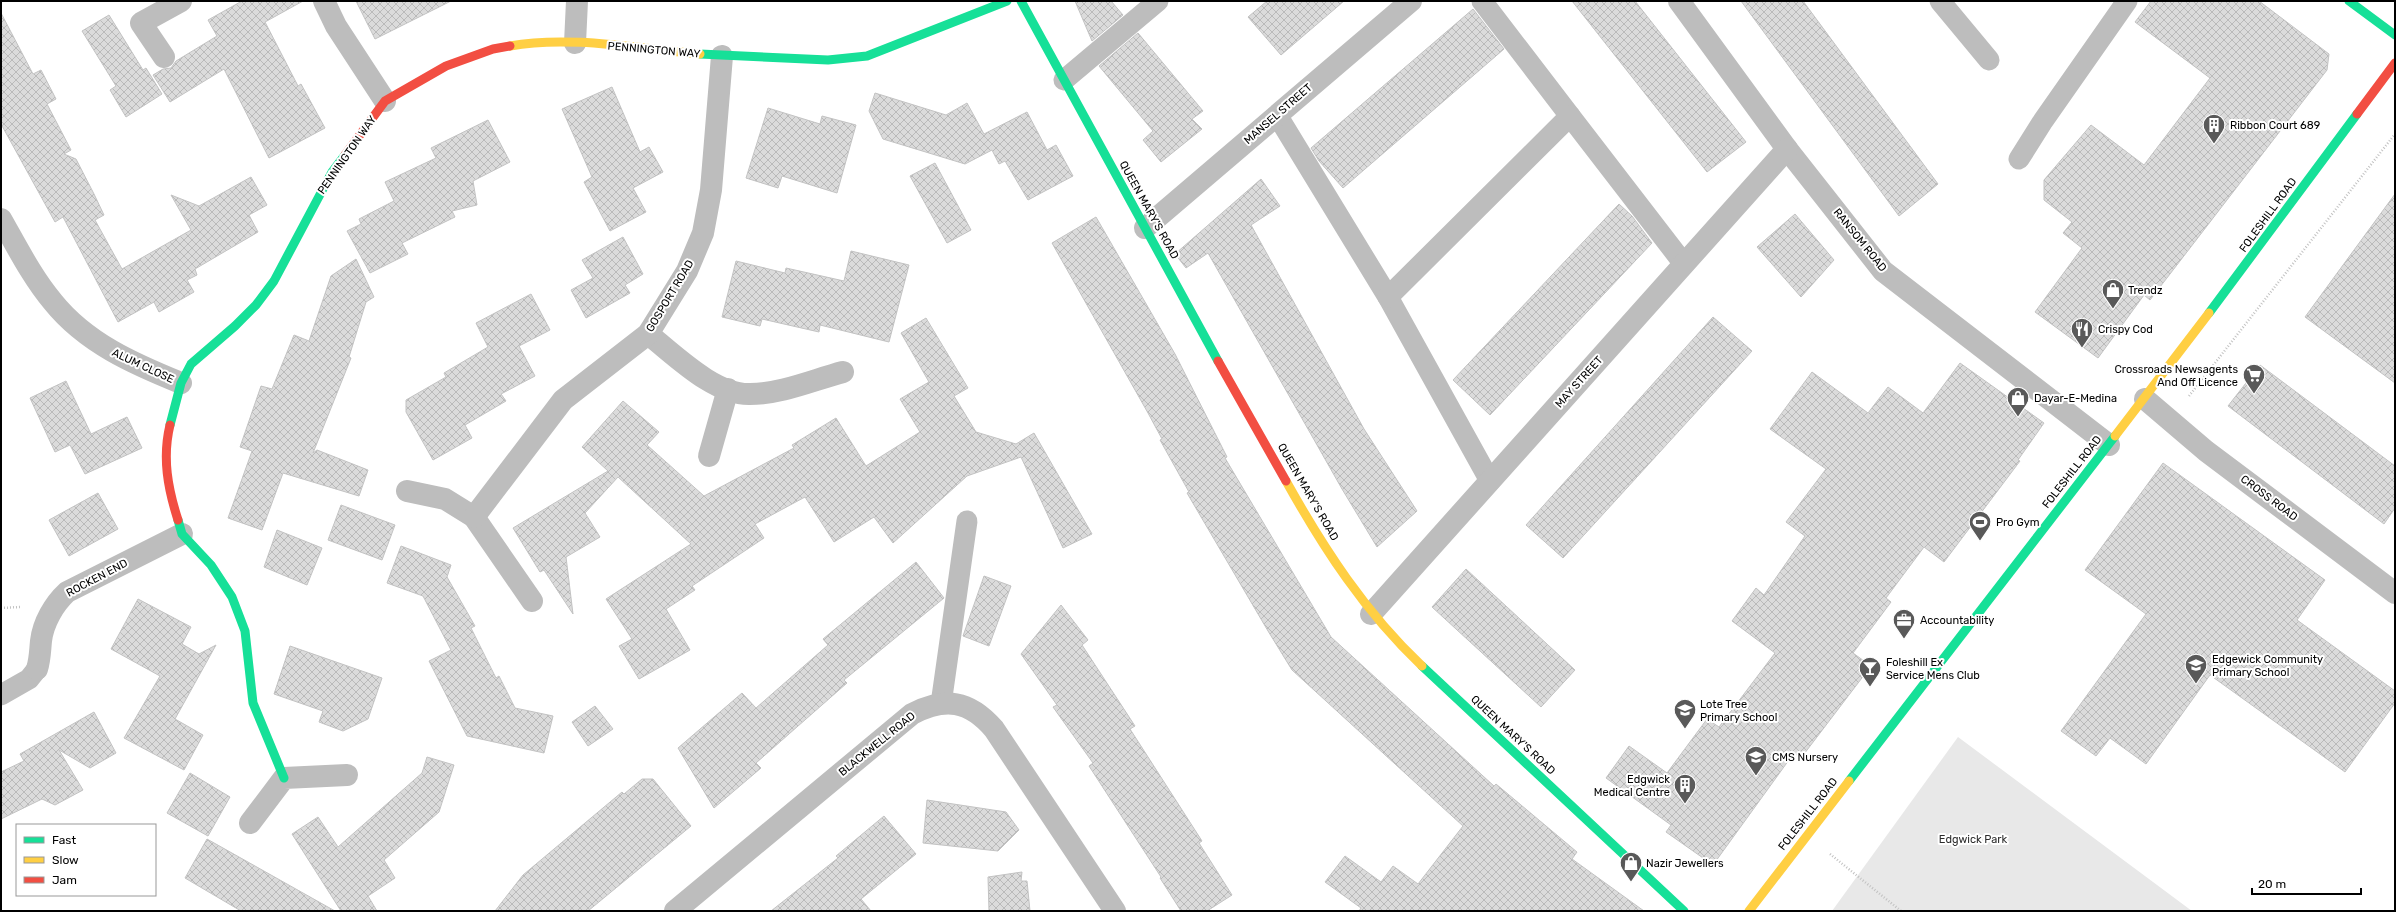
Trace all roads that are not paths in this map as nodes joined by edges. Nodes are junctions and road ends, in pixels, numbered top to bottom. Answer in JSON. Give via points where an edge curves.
{"nodes":[{"id":1,"x":181,"y":1,"type":"edge"},
{"id":2,"x":324,"y":1,"type":"edge"},
{"id":3,"x":577,"y":1,"type":"edge"},
{"id":4,"x":1007,"y":1,"type":"edge"},
{"id":5,"x":1021,"y":1,"type":"edge"},
{"id":6,"x":1158,"y":1,"type":"edge"},
{"id":7,"x":1411,"y":1,"type":"edge"},
{"id":8,"x":1482,"y":1,"type":"edge"},
{"id":9,"x":1678,"y":1,"type":"edge"},
{"id":10,"x":1940,"y":1,"type":"edge"},
{"id":11,"x":2127,"y":1,"type":"edge"},
{"id":12,"x":2349,"y":1,"type":"edge"},
{"id":13,"x":2395,"y":35,"type":"edge"},
{"id":14,"x":575,"y":43,"type":"junction"},
{"id":15,"x":722,"y":56,"type":"junction"},
{"id":16,"x":164,"y":58,"type":"dead end"},
{"id":17,"x":1989,"y":60,"type":"dead end"},
{"id":18,"x":2395,"y":64,"type":"edge"},
{"id":19,"x":1064,"y":80,"type":"junction"},
{"id":20,"x":385,"y":101,"type":"junction"},
{"id":21,"x":1277,"y":115,"type":"junction"},
{"id":22,"x":1570,"y":116,"type":"junction"},
{"id":23,"x":1787,"y":149,"type":"junction"},
{"id":24,"x":2019,"y":159,"type":"dead end"},
{"id":25,"x":1,"y":219,"type":"edge"},
{"id":26,"x":1146,"y":228,"type":"junction"},
{"id":27,"x":1684,"y":264,"type":"junction"},
{"id":28,"x":1388,"y":297,"type":"junction"},
{"id":29,"x":648,"y":334,"type":"junction"},
{"id":30,"x":843,"y":372,"type":"dead end"},
{"id":31,"x":181,"y":383,"type":"junction"},
{"id":32,"x":728,"y":389,"type":"junction"},
{"id":33,"x":2145,"y":399,"type":"junction"},
{"id":34,"x":2109,"y":445,"type":"junction"},
{"id":35,"x":709,"y":456,"type":"dead end"},
{"id":36,"x":1490,"y":482,"type":"junction"},
{"id":37,"x":407,"y":491,"type":"dead end"},
{"id":38,"x":474,"y":517,"type":"junction"},
{"id":39,"x":967,"y":521,"type":"dead end"},
{"id":40,"x":182,"y":534,"type":"junction"},
{"id":41,"x":2395,"y":593,"type":"edge"},
{"id":42,"x":532,"y":601,"type":"dead end"},
{"id":43,"x":1371,"y":614,"type":"junction"},
{"id":44,"x":36,"y":669,"type":"joint"},
{"id":45,"x":1,"y":695,"type":"edge"},
{"id":46,"x":941,"y":704,"type":"junction"},
{"id":47,"x":348,"y":776,"type":"dead end"},
{"id":48,"x":284,"y":778,"type":"junction"},
{"id":49,"x":250,"y":823,"type":"dead end"},
{"id":50,"x":675,"y":911,"type":"edge"},
{"id":51,"x":1115,"y":911,"type":"edge"},
{"id":52,"x":1684,"y":911,"type":"edge"},
{"id":53,"x":1749,"y":911,"type":"edge"}],
"edges":[{"from":1,"to":16,"type":"street","via":[[141,23]]},
{"from":2,"to":20,"type":"street","via":[[336,26]]},
{"from":3,"to":14,"type":"street"},
{"from":4,"to":15,"type":"street","name":"PENNINGTON WAY","via":[[867,56],[828,60]]},
{"from":5,"to":19,"type":"street","name":"QUEEN MARY'S ROAD"},
{"from":6,"to":19,"type":"lane"},
{"from":7,"to":21,"type":"street","name":"MANSEL STREET"},
{"from":8,"to":22,"type":"lane"},
{"from":9,"to":23,"type":"street","name":"RANSOM ROAD"},
{"from":10,"to":17,"type":"lane"},
{"from":11,"to":24,"type":"lane"},
{"from":12,"to":13,"type":"street"},
{"from":14,"to":15,"type":"street","name":"PENNINGTON WAY"},
{"from":14,"to":20,"type":"street","name":"PENNINGTON WAY","via":[[532,42],[493,49],[446,66]]},
{"from":15,"to":29,"type":"street","name":"GOSPORT ROAD","via":[[710,190],[703,233],[687,271]]},
{"from":18,"to":33,"type":"street","name":"FOLESHILL ROAD"},
{"from":19,"to":26,"type":"street","name":"QUEEN MARY'S ROAD"},
{"from":20,"to":31,"type":"street","name":"PENNINGTON WAY","via":[[332,172],[274,281],[256,305],[192,364]]},
{"from":21,"to":26,"type":"street","name":"MANSEL STREET"},
{"from":21,"to":28,"type":"lane"},
{"from":22,"to":27,"type":"lane"},
{"from":22,"to":28,"type":"lane"},
{"from":23,"to":27,"type":"street","name":"MAY STREET"},
{"from":23,"to":34,"type":"street","name":"RANSOM ROAD","via":[[1883,271]]},
{"from":25,"to":31,"type":"street","name":"ALUM CLOSE","via":[[33,275],[54,303],[81,330],[114,353]]},
{"from":26,"to":43,"type":"street","name":"QUEEN MARY'S ROAD","via":[[1309,519],[1356,596]]},
{"from":27,"to":36,"type":"street","name":"MAY STREET"},
{"from":28,"to":36,"type":"lane"},
{"from":29,"to":32,"type":"street","via":[[702,377]]},
{"from":29,"to":38,"type":"street","name":"GOSPORT ROAD","via":[[563,400]]},
{"from":30,"to":32,"type":"street","via":[[777,391],[749,395]]},
{"from":31,"to":40,"type":"street","name":"PENNINGTON WAY","via":[[173,408],[166,463],[168,489]]},
{"from":32,"to":35,"type":"street"},
{"from":33,"to":34,"type":"street","name":"FOLESHILL ROAD"},
{"from":33,"to":41,"type":"street","name":"CROSS ROAD"},
{"from":34,"to":53,"type":"street","name":"FOLESHILL ROAD"},
{"from":36,"to":43,"type":"street","name":"MAY STREET"},
{"from":37,"to":38,"type":"street","via":[[445,499]]},
{"from":38,"to":42,"type":"street"},
{"from":39,"to":46,"type":"lane"},
{"from":40,"to":44,"type":"street","name":"ROCKEN END","via":[[67,592],[54,604],[41,639],[40,661]]},
{"from":40,"to":48,"type":"street","name":"PENNINGTON WAY","via":[[211,565],[232,597],[245,631],[253,703]]},
{"from":43,"to":52,"type":"street","name":"QUEEN MARY'S ROAD","via":[[1394,640]]},
{"from":44,"to":45,"type":"lane","via":[[28,678]]},
{"from":46,"to":50,"type":"street","name":"BLACKWELL ROAD","via":[[929,706],[912,714]]},
{"from":46,"to":51,"type":"street","name":"BLACKWELL ROAD","via":[[950,702],[968,707],[983,716],[994,729]]},
{"from":47,"to":48,"type":"street"},
{"from":48,"to":49,"type":"street"}]}
